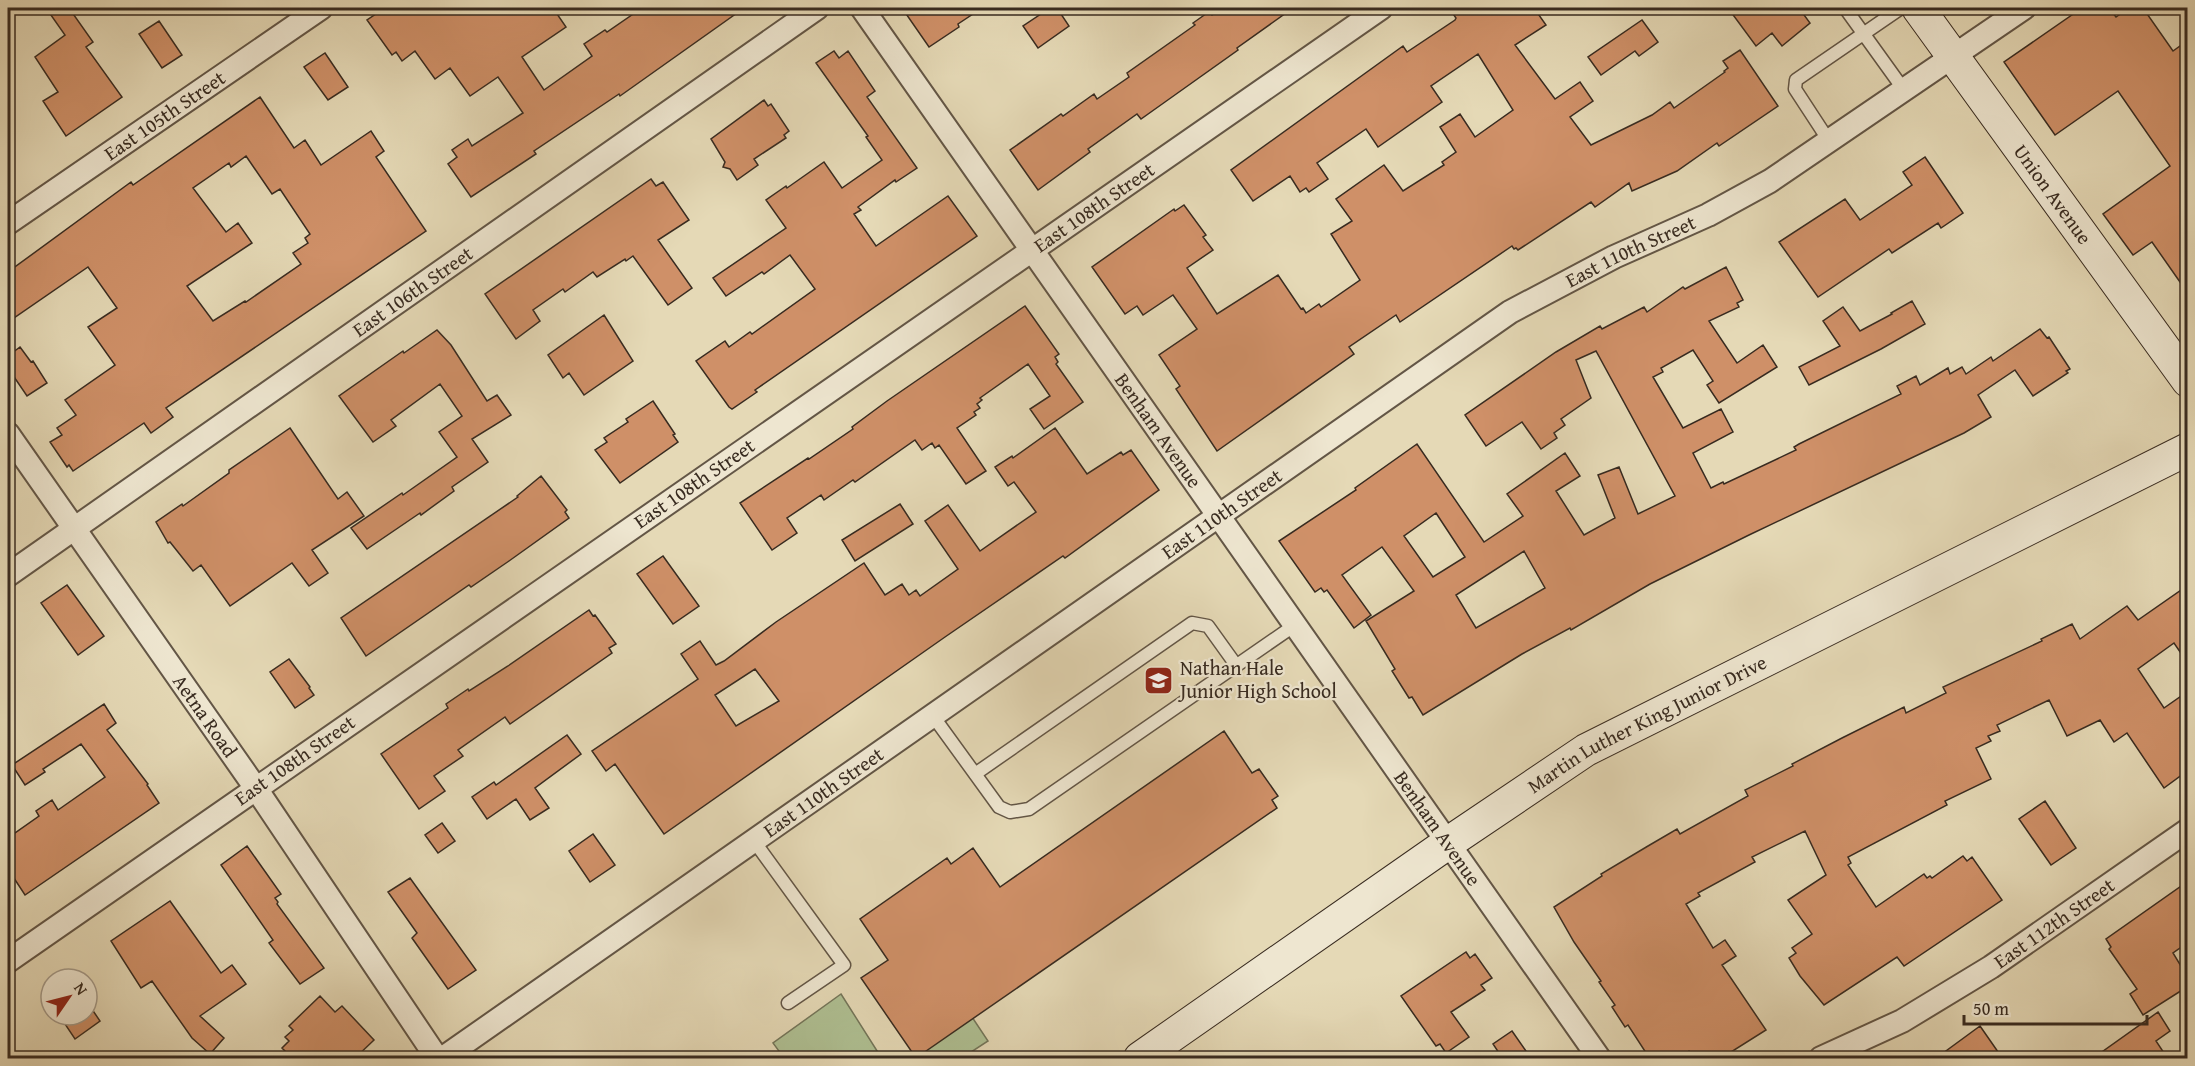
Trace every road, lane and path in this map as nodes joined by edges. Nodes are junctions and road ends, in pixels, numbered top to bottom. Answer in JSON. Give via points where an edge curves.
{"nodes":[{"id":1,"x":321,"y":8,"type":"edge"},
{"id":2,"x":817,"y":8,"type":"edge"},
{"id":3,"x":862,"y":8,"type":"edge"},
{"id":4,"x":1381,"y":8,"type":"edge"},
{"id":5,"x":1845,"y":8,"type":"edge"},
{"id":6,"x":1901,"y":8,"type":"edge"},
{"id":7,"x":1918,"y":8,"type":"edge"},
{"id":8,"x":2024,"y":8,"type":"edge"},
{"id":9,"x":1863,"y":32,"type":"junction"},
{"id":10,"x":1953,"y":57,"type":"junction"},
{"id":11,"x":1904,"y":90,"type":"junction"},
{"id":12,"x":1829,"y":141,"type":"junction"},
{"id":13,"x":8,"y":223,"type":"edge"},
{"id":14,"x":1033,"y":251,"type":"junction"},
{"id":15,"x":2187,"y":381,"type":"edge"},
{"id":16,"x":8,"y":435,"type":"edge"},
{"id":17,"x":2187,"y":449,"type":"edge"},
{"id":18,"x":1219,"y":516,"type":"junction"},
{"id":19,"x":74,"y":529,"type":"junction"},
{"id":20,"x":8,"y":575,"type":"edge"},
{"id":21,"x":1295,"y":625,"type":"junction"},
{"id":22,"x":1236,"y":665,"type":"junction"},
{"id":23,"x":933,"y":716,"type":"junction"},
{"id":24,"x":975,"y":774,"type":"junction"},
{"id":25,"x":255,"y":787,"type":"junction"},
{"id":26,"x":2187,"y":830,"type":"edge"},
{"id":27,"x":754,"y":841,"type":"junction"},
{"id":28,"x":1448,"y":843,"type":"junction"},
{"id":29,"x":8,"y":961,"type":"edge"},
{"id":30,"x":788,"y":1004,"type":"dead end"},
{"id":31,"x":437,"y":1059,"type":"edge"},
{"id":32,"x":443,"y":1059,"type":"edge"},
{"id":33,"x":1140,"y":1059,"type":"edge"},
{"id":34,"x":1599,"y":1059,"type":"edge"},
{"id":35,"x":1821,"y":1059,"type":"edge"}],
"edges":[{"from":1,"to":13,"type":"street","name":"East 105th Street"},
{"from":2,"to":19,"type":"street","name":"East 106th Street"},
{"from":3,"to":14,"type":"street","name":"Benham Avenue"},
{"from":4,"to":14,"type":"street","name":"East 108th Street"},
{"from":5,"to":9,"type":"lane"},
{"from":6,"to":9,"type":"lane"},
{"from":7,"to":10,"type":"street","name":"Union Avenue"},
{"from":8,"to":10,"type":"street","name":"East 110th Street"},
{"from":9,"to":11,"type":"lane"},
{"from":9,"to":12,"type":"lane","via":[[1796,80],[1795,89]]},
{"from":10,"to":11,"type":"street","name":"East 110th Street"},
{"from":10,"to":15,"type":"street","name":"Union Avenue"},
{"from":11,"to":12,"type":"street","name":"East 110th Street"},
{"from":12,"to":18,"type":"street","name":"East 110th Street","via":[[1770,181],[1708,215],[1614,257],[1509,312]]},
{"from":14,"to":18,"type":"street","name":"Benham Avenue"},
{"from":14,"to":25,"type":"street","name":"East 108th Street"},
{"from":16,"to":19,"type":"street","name":"Aetna Road"},
{"from":17,"to":28,"type":"street","name":"Martin Luther King Junior Drive","via":[[1586,750]]},
{"from":18,"to":21,"type":"street","name":"Benham Avenue"},
{"from":18,"to":23,"type":"street","name":"East 110th Street"},
{"from":19,"to":20,"type":"street","name":"East 106th Street"},
{"from":19,"to":25,"type":"street","name":"Aetna Road"},
{"from":21,"to":22,"type":"lane"},
{"from":21,"to":28,"type":"street","name":"Benham Avenue"},
{"from":22,"to":24,"type":"lane","via":[[1029,809],[1010,812],[999,807]]},
{"from":22,"to":24,"type":"lane","via":[[1208,626],[1192,623]]},
{"from":23,"to":24,"type":"lane"},
{"from":23,"to":27,"type":"street","name":"East 110th Street"},
{"from":25,"to":29,"type":"street","name":"East 108th Street"},
{"from":25,"to":31,"type":"street","name":"Aetna Road"},
{"from":26,"to":35,"type":"street","name":"East 112th Street","via":[[1991,967],[1902,1021]]},
{"from":27,"to":30,"type":"lane","via":[[844,965]]},
{"from":27,"to":32,"type":"street","name":"East 110th Street"},
{"from":28,"to":33,"type":"street","name":"Martin Luther King Junior Drive"},
{"from":28,"to":34,"type":"street","name":"Benham Avenue"}]}
